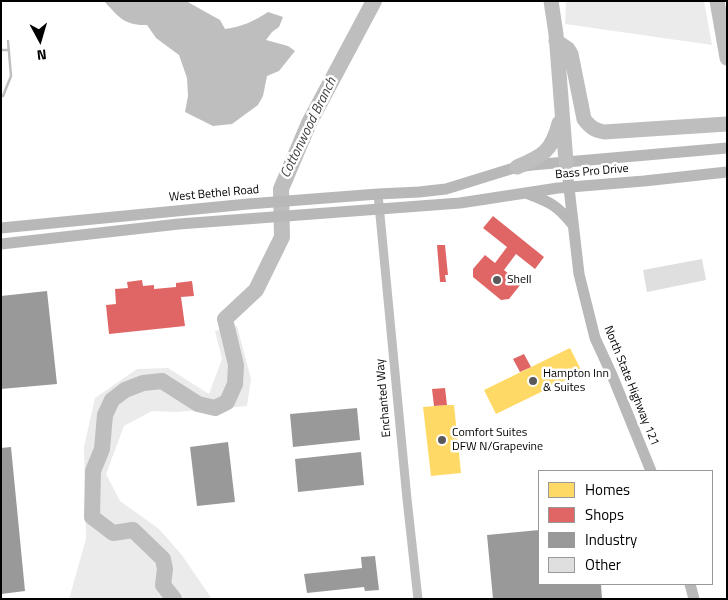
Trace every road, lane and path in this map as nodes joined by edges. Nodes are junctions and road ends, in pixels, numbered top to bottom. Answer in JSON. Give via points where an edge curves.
{"nodes":[{"id":1,"x":551,"y":1,"type":"edge"},
{"id":2,"x":557,"y":1,"type":"edge"},
{"id":3,"x":717,"y":1,"type":"edge"},
{"id":4,"x":556,"y":38,"type":"junction"},
{"id":5,"x":727,"y":58,"type":"edge"},
{"id":6,"x":562,"y":115,"type":"junction"},
{"id":7,"x":727,"y":124,"type":"edge"},
{"id":8,"x":727,"y":148,"type":"edge"},
{"id":9,"x":566,"y":162,"type":"junction"},
{"id":10,"x":517,"y":168,"type":"junction"},
{"id":11,"x":727,"y":172,"type":"edge"},
{"id":12,"x":569,"y":186,"type":"junction"},
{"id":13,"x":524,"y":192,"type":"junction"},
{"id":14,"x":378,"y":194,"type":"junction"},
{"id":15,"x":380,"y":209,"type":"junction"},
{"id":16,"x":56,"y":223,"type":"junction"},
{"id":17,"x":574,"y":225,"type":"junction"},
{"id":18,"x":1,"y":228,"type":"edge"},
{"id":19,"x":58,"y":238,"type":"junction"},
{"id":20,"x":1,"y":244,"type":"edge"},
{"id":21,"x":651,"y":470,"type":"edge"},
{"id":22,"x":690,"y":585,"type":"edge"},
{"id":23,"x":418,"y":599,"type":"edge"},
{"id":24,"x":694,"y":599,"type":"edge"}],
"edges":[{"from":1,"to":4,"type":"highway"},
{"from":2,"to":4,"type":"highway"},
{"from":3,"to":5,"type":"highway"},
{"from":4,"to":6,"type":"highway"},
{"from":4,"to":7,"type":"highway","via":[[571,54],[584,119],[596,131]]},
{"from":6,"to":9,"type":"highway"},
{"from":6,"to":10,"type":"highway","via":[[551,146]]},
{"from":8,"to":9,"type":"main road","name":"Bass Pro Drive"},
{"from":9,"to":10,"type":"main road","name":"Bass Pro Drive"},
{"from":9,"to":12,"type":"main road","name":"North State Highway 121"},
{"from":10,"to":14,"type":"main road","name":"West Bethel Road","via":[[446,189]]},
{"from":11,"to":12,"type":"main road","name":"Bass Pro Drive"},
{"from":12,"to":13,"type":"main road","name":"Bass Pro Drive"},
{"from":12,"to":17,"type":"main road","name":"North State Highway 121"},
{"from":13,"to":15,"type":"main road","name":"Bass Pro Drive","via":[[460,203]]},
{"from":13,"to":17,"type":"main road","via":[[550,202]]},
{"from":14,"to":15,"type":"street","name":"Enchanted Way"},
{"from":14,"to":16,"type":"main road","name":"West Bethel Road"},
{"from":15,"to":19,"type":"main road","via":[[180,224]]},
{"from":15,"to":23,"type":"street","name":"Enchanted Way"},
{"from":16,"to":18,"type":"main road","name":"West Bethel Road"},
{"from":16,"to":19,"type":"main road"},
{"from":17,"to":21,"type":"main road","name":"North State Highway 121","via":[[579,274],[595,338]]},
{"from":19,"to":20,"type":"main road"},
{"from":22,"to":24,"type":"main road"}]}
